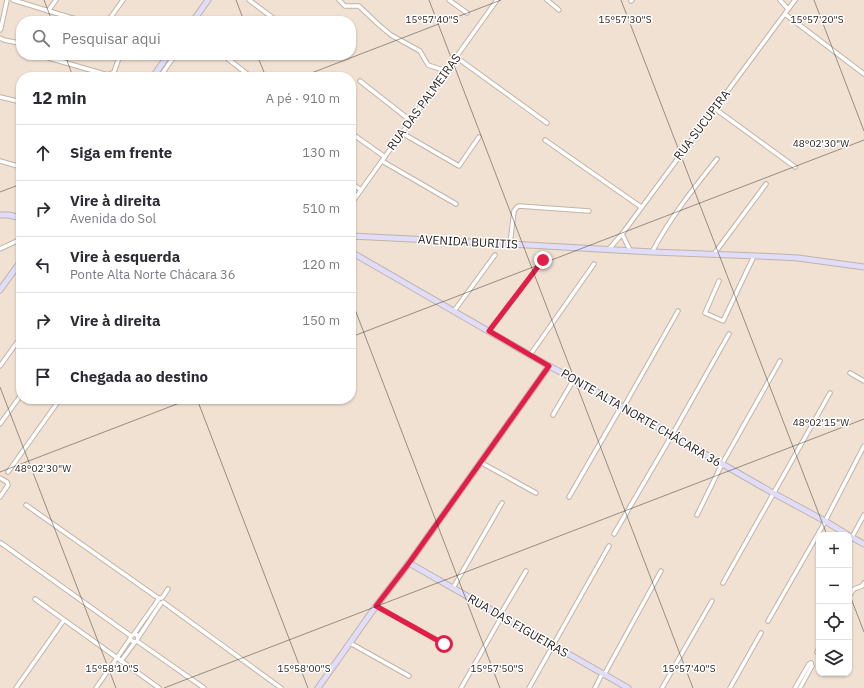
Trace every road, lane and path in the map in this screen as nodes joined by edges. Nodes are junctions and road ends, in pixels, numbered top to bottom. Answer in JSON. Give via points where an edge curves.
{"nodes":[{"id":1,"x":7,"y":0,"type":"edge"},
{"id":2,"x":13,"y":0,"type":"edge"},
{"id":3,"x":56,"y":0,"type":"edge"},
{"id":4,"x":123,"y":0,"type":"edge"},
{"id":5,"x":208,"y":0,"type":"edge"},
{"id":6,"x":250,"y":0,"type":"edge"},
{"id":7,"x":339,"y":0,"type":"edge"},
{"id":8,"x":449,"y":0,"type":"edge"},
{"id":9,"x":497,"y":0,"type":"edge"},
{"id":10,"x":547,"y":0,"type":"edge"},
{"id":11,"x":780,"y":0,"type":"edge"},
{"id":12,"x":795,"y":0,"type":"edge"},
{"id":13,"x":25,"y":2,"type":"edge"},
{"id":14,"x":788,"y":9,"type":"junction"},
{"id":15,"x":559,"y":10,"type":"dead end"},
{"id":16,"x":48,"y":11,"type":"junction"},
{"id":17,"x":467,"y":13,"type":"dead end"},
{"id":18,"x":785,"y":14,"type":"junction"},
{"id":19,"x":65,"y":16,"type":"edge"},
{"id":20,"x":112,"y":16,"type":"edge"},
{"id":21,"x":197,"y":16,"type":"edge"},
{"id":22,"x":271,"y":16,"type":"edge"},
{"id":23,"x":0,"y":30,"type":"edge"},
{"id":24,"x":0,"y":38,"type":"edge"},
{"id":25,"x":16,"y":42,"type":"edge"},
{"id":26,"x":456,"y":57,"type":"junction"},
{"id":27,"x":56,"y":60,"type":"edge"},
{"id":28,"x":118,"y":60,"type":"edge"},
{"id":29,"x":165,"y":60,"type":"edge"},
{"id":30,"x":171,"y":60,"type":"edge"},
{"id":31,"x":229,"y":60,"type":"edge"},
{"id":32,"x":446,"y":71,"type":"junction"},
{"id":33,"x":98,"y":72,"type":"edge"},
{"id":34,"x":114,"y":72,"type":"edge"},
{"id":35,"x":159,"y":72,"type":"edge"},
{"id":36,"x":160,"y":72,"type":"edge"},
{"id":37,"x":245,"y":72,"type":"edge"},
{"id":38,"x":864,"y":74,"type":"edge"},
{"id":39,"x":360,"y":81,"type":"dead end"},
{"id":40,"x":0,"y":97,"type":"edge"},
{"id":41,"x":16,"y":101,"type":"edge"},
{"id":42,"x":714,"y":108,"type":"junction"},
{"id":43,"x":411,"y":121,"type":"junction"},
{"id":44,"x":547,"y":123,"type":"dead end"},
{"id":45,"x":402,"y":133,"type":"junction"},
{"id":46,"x":356,"y":136,"type":"edge"},
{"id":47,"x":480,"y":137,"type":"dead end"},
{"id":48,"x":545,"y":140,"type":"dead end"},
{"id":49,"x":385,"y":157,"type":"junction"},
{"id":50,"x":717,"y":159,"type":"dead end"},
{"id":51,"x":0,"y":161,"type":"edge"},
{"id":52,"x":382,"y":161,"type":"junction"},
{"id":53,"x":16,"y":166,"type":"edge"},
{"id":54,"x":795,"y":166,"type":"dead end"},
{"id":55,"x":766,"y":184,"type":"dead end"},
{"id":56,"x":356,"y":186,"type":"edge"},
{"id":57,"x":361,"y":190,"type":"junction"},
{"id":58,"x":356,"y":197,"type":"edge"},
{"id":59,"x":456,"y":204,"type":"dead end"},
{"id":60,"x":641,"y":207,"type":"junction"},
{"id":61,"x":589,"y":211,"type":"dead end"},
{"id":62,"x":0,"y":215,"type":"edge"},
{"id":63,"x":16,"y":217,"type":"edge"},
{"id":64,"x":622,"y":234,"type":"junction"},
{"id":65,"x":356,"y":236,"type":"edge"},
{"id":66,"x":16,"y":241,"type":"edge"},
{"id":67,"x":510,"y":244,"type":"junction"},
{"id":68,"x":0,"y":249,"type":"edge"},
{"id":69,"x":609,"y":249,"type":"junction"},
{"id":70,"x":630,"y":250,"type":"junction"},
{"id":71,"x":652,"y":252,"type":"junction"},
{"id":72,"x":714,"y":254,"type":"junction"},
{"id":73,"x":356,"y":255,"type":"edge"},
{"id":74,"x":495,"y":255,"type":"dead end"},
{"id":75,"x":754,"y":256,"type":"junction"},
{"id":76,"x":543,"y":260,"type":"dead end"},
{"id":77,"x":594,"y":264,"type":"dead end"},
{"id":78,"x":864,"y":267,"type":"edge"},
{"id":79,"x":16,"y":268,"type":"edge"},
{"id":80,"x":719,"y":281,"type":"dead end"},
{"id":81,"x":0,"y":290,"type":"edge"},
{"id":82,"x":454,"y":311,"type":"junction"},
{"id":83,"x":678,"y":311,"type":"dead end"},
{"id":84,"x":489,"y":331,"type":"junction"},
{"id":85,"x":729,"y":334,"type":"dead end"},
{"id":86,"x":16,"y":343,"type":"edge"},
{"id":87,"x":530,"y":355,"type":"junction"},
{"id":88,"x":780,"y":361,"type":"dead end"},
{"id":89,"x":0,"y":366,"type":"edge"},
{"id":90,"x":549,"y":366,"type":"junction"},
{"id":91,"x":850,"y":373,"type":"dead end"},
{"id":92,"x":574,"y":379,"type":"junction"},
{"id":93,"x":864,"y":381,"type":"edge"},
{"id":94,"x":830,"y":393,"type":"dead end"},
{"id":95,"x":16,"y":402,"type":"edge"},
{"id":96,"x":56,"y":404,"type":"edge"},
{"id":97,"x":622,"y":407,"type":"junction"},
{"id":98,"x":553,"y":415,"type":"dead end"},
{"id":99,"x":0,"y":424,"type":"edge"},
{"id":100,"x":672,"y":435,"type":"junction"},
{"id":101,"x":864,"y":446,"type":"edge"},
{"id":102,"x":480,"y":462,"type":"junction"},
{"id":103,"x":722,"y":464,"type":"junction"},
{"id":104,"x":8,"y":472,"type":"dead end"},
{"id":105,"x":0,"y":478,"type":"edge"},
{"id":106,"x":536,"y":493,"type":"dead end"},
{"id":107,"x":773,"y":494,"type":"junction"},
{"id":108,"x":0,"y":497,"type":"edge"},
{"id":109,"x":569,"y":497,"type":"dead end"},
{"id":110,"x":502,"y":503,"type":"dead end"},
{"id":111,"x":26,"y":505,"type":"dead end"},
{"id":112,"x":698,"y":515,"type":"dead end"},
{"id":113,"x":864,"y":515,"type":"edge"},
{"id":114,"x":825,"y":521,"type":"junction"},
{"id":115,"x":843,"y":532,"type":"edge"},
{"id":116,"x":852,"y":533,"type":"edge"},
{"id":117,"x":614,"y":534,"type":"dead end"},
{"id":118,"x":852,"y":537,"type":"edge"},
{"id":119,"x":1,"y":543,"type":"dead end"},
{"id":120,"x":864,"y":544,"type":"edge"},
{"id":121,"x":609,"y":546,"type":"dead end"},
{"id":122,"x":409,"y":563,"type":"junction"},
{"id":123,"x":526,"y":571,"type":"dead end"},
{"id":124,"x":661,"y":571,"type":"dead end"},
{"id":125,"x":723,"y":583,"type":"dead end"},
{"id":126,"x":864,"y":583,"type":"edge"},
{"id":127,"x":168,"y":588,"type":"dead end"},
{"id":128,"x":453,"y":588,"type":"junction"},
{"id":129,"x":852,"y":592,"type":"edge"},
{"id":130,"x":35,"y":599,"type":"dead end"},
{"id":131,"x":160,"y":600,"type":"junction"},
{"id":132,"x":712,"y":600,"type":"dead end"},
{"id":133,"x":376,"y":606,"type":"junction"},
{"id":134,"x":501,"y":616,"type":"junction"},
{"id":135,"x":64,"y":620,"type":"junction"},
{"id":136,"x":768,"y":621,"type":"dead end"},
{"id":137,"x":761,"y":633,"type":"dead end"},
{"id":138,"x":132,"y":636,"type":"junction"},
{"id":139,"x":137,"y":640,"type":"junction"},
{"id":140,"x":350,"y":643,"type":"junction"},
{"id":141,"x":444,"y":644,"type":"dead end"},
{"id":142,"x":553,"y":645,"type":"junction"},
{"id":143,"x":124,"y":648,"type":"junction"},
{"id":144,"x":128,"y":651,"type":"junction"},
{"id":145,"x":119,"y":659,"type":"junction"},
{"id":146,"x":603,"y":674,"type":"junction"},
{"id":147,"x":409,"y":676,"type":"dead end"},
{"id":148,"x":16,"y":688,"type":"edge"},
{"id":149,"x":96,"y":688,"type":"edge"},
{"id":150,"x":159,"y":688,"type":"edge"},
{"id":151,"x":204,"y":688,"type":"edge"},
{"id":152,"x":281,"y":688,"type":"edge"},
{"id":153,"x":318,"y":688,"type":"edge"},
{"id":154,"x":462,"y":688,"type":"edge"},
{"id":155,"x":529,"y":688,"type":"edge"},
{"id":156,"x":595,"y":688,"type":"edge"},
{"id":157,"x":628,"y":688,"type":"edge"},
{"id":158,"x":662,"y":688,"type":"edge"},
{"id":159,"x":730,"y":688,"type":"edge"},
{"id":160,"x":795,"y":688,"type":"edge"},
{"id":161,"x":800,"y":688,"type":"edge"}],
"edges":[{"from":1,"to":23,"type":"street"},
{"from":2,"to":13,"type":"street"},
{"from":3,"to":16,"type":"street"},
{"from":4,"to":20,"type":"street"},
{"from":5,"to":21,"type":"street"},
{"from":6,"to":22,"type":"street"},
{"from":7,"to":32,"type":"street","via":[[345,6],[358,6],[391,35],[420,51],[428,65]]},
{"from":8,"to":17,"type":"street"},
{"from":9,"to":26,"type":"street","name":"RUA DAS PALMEIRAS"},
{"from":10,"to":15,"type":"street"},
{"from":11,"to":14,"type":"street"},
{"from":12,"to":14,"type":"street","name":"RUA SUCUPIRA"},
{"from":13,"to":16,"type":"street"},
{"from":14,"to":18,"type":"street","name":"RUA SUCUPIRA"},
{"from":16,"to":19,"type":"street"},
{"from":18,"to":38,"type":"street"},
{"from":18,"to":42,"type":"street","name":"RUA SUCUPIRA"},
{"from":24,"to":25,"type":"street"},
{"from":26,"to":32,"type":"street","name":"RUA DAS PALMEIRAS"},
{"from":26,"to":44,"type":"street"},
{"from":27,"to":33,"type":"street"},
{"from":28,"to":34,"type":"street"},
{"from":29,"to":35,"type":"street"},
{"from":30,"to":36,"type":"street"},
{"from":31,"to":37,"type":"street"},
{"from":32,"to":43,"type":"street","name":"RUA DAS PALMEIRAS"},
{"from":39,"to":43,"type":"street"},
{"from":40,"to":41,"type":"street"},
{"from":42,"to":54,"type":"street"},
{"from":42,"to":60,"type":"street","name":"RUA SUCUPIRA"},
{"from":43,"to":45,"type":"street","name":"RUA DAS PALMEIRAS"},
{"from":45,"to":47,"type":"street","via":[[459,166]]},
{"from":45,"to":49,"type":"street","name":"RUA DAS PALMEIRAS"},
{"from":46,"to":49,"type":"street"},
{"from":48,"to":60,"type":"street"},
{"from":49,"to":52,"type":"street","name":"RUA DAS PALMEIRAS"},
{"from":50,"to":71,"type":"street","via":[[667,226]]},
{"from":51,"to":53,"type":"street"},
{"from":52,"to":57,"type":"street","name":"RUA DAS PALMEIRAS"},
{"from":52,"to":59,"type":"street"},
{"from":55,"to":72,"type":"street"},
{"from":56,"to":57,"type":"street"},
{"from":57,"to":58,"type":"street","name":"RUA DAS PALMEIRAS"},
{"from":60,"to":64,"type":"street","name":"RUA SUCUPIRA"},
{"from":61,"to":67,"type":"street","via":[[519,206],[514,211]]},
{"from":62,"to":63,"type":"street"},
{"from":64,"to":69,"type":"street","name":"RUA SUCUPIRA"},
{"from":64,"to":70,"type":"street"},
{"from":65,"to":67,"type":"street","name":"AVENIDA BURITIS"},
{"from":66,"to":68,"type":"street"},
{"from":67,"to":69,"type":"street","name":"AVENIDA BURITIS"},
{"from":69,"to":70,"type":"street","name":"AVENIDA BURITIS"},
{"from":70,"to":71,"type":"street","name":"AVENIDA BURITIS"},
{"from":71,"to":72,"type":"street","name":"AVENIDA BURITIS"},
{"from":72,"to":75,"type":"street","name":"AVENIDA BURITIS"},
{"from":73,"to":82,"type":"street","name":"PONTE ALTA NORTE CHÁCARA 36"},
{"from":74,"to":82,"type":"street"},
{"from":75,"to":78,"type":"street","name":"AVENIDA BURITIS","via":[[798,258]]},
{"from":75,"to":80,"type":"street","via":[[723,321],[705,313]]},
{"from":76,"to":84,"type":"street"},
{"from":77,"to":87,"type":"street"},
{"from":79,"to":81,"type":"street"},
{"from":82,"to":84,"type":"street","name":"PONTE ALTA NORTE CHÁCARA 36"},
{"from":83,"to":97,"type":"street"},
{"from":84,"to":87,"type":"street","name":"PONTE ALTA NORTE CHÁCARA 36"},
{"from":85,"to":100,"type":"street"},
{"from":86,"to":89,"type":"street"},
{"from":87,"to":90,"type":"street","name":"PONTE ALTA NORTE CHÁCARA 36"},
{"from":88,"to":103,"type":"street"},
{"from":90,"to":92,"type":"street","name":"PONTE ALTA NORTE CHÁCARA 36"},
{"from":90,"to":102,"type":"street"},
{"from":91,"to":93,"type":"street"},
{"from":92,"to":97,"type":"street","name":"PONTE ALTA NORTE CHÁCARA 36"},
{"from":92,"to":98,"type":"street"},
{"from":94,"to":107,"type":"street"},
{"from":95,"to":99,"type":"street"},
{"from":96,"to":104,"type":"street"},
{"from":97,"to":100,"type":"street","name":"PONTE ALTA NORTE CHÁCARA 36"},
{"from":97,"to":109,"type":"street"},
{"from":100,"to":103,"type":"street","name":"PONTE ALTA NORTE CHÁCARA 36"},
{"from":100,"to":117,"type":"street"},
{"from":101,"to":114,"type":"street"},
{"from":102,"to":106,"type":"street"},
{"from":102,"to":122,"type":"street"},
{"from":103,"to":107,"type":"street","name":"PONTE ALTA NORTE CHÁCARA 36"},
{"from":103,"to":112,"type":"street"},
{"from":105,"to":108,"type":"street","via":[[8,485]]},
{"from":107,"to":114,"type":"street","name":"PONTE ALTA NORTE CHÁCARA 36"},
{"from":107,"to":125,"type":"street"},
{"from":110,"to":128,"type":"street"},
{"from":111,"to":131,"type":"street"},
{"from":113,"to":116,"type":"street"},
{"from":114,"to":115,"type":"street","name":"PONTE ALTA NORTE CHÁCARA 36"},
{"from":114,"to":136,"type":"street"},
{"from":118,"to":120,"type":"street","name":"PONTE ALTA NORTE CHÁCARA 36"},
{"from":119,"to":138,"type":"street"},
{"from":121,"to":142,"type":"street"},
{"from":122,"to":128,"type":"street","name":"RUA DAS FIGUEIRAS"},
{"from":122,"to":133,"type":"street"},
{"from":123,"to":134,"type":"street"},
{"from":124,"to":146,"type":"street"},
{"from":126,"to":129,"type":"street"},
{"from":127,"to":131,"type":"street"},
{"from":128,"to":134,"type":"street","name":"RUA DAS FIGUEIRAS"},
{"from":130,"to":135,"type":"street"},
{"from":131,"to":138,"type":"street"},
{"from":131,"to":139,"type":"street"},
{"from":131,"to":152,"type":"street"},
{"from":132,"to":158,"type":"street"},
{"from":133,"to":140,"type":"street"},
{"from":133,"to":141,"type":"street"},
{"from":134,"to":142,"type":"street","name":"RUA DAS FIGUEIRAS"},
{"from":134,"to":154,"type":"street"},
{"from":135,"to":145,"type":"street"},
{"from":135,"to":148,"type":"street"},
{"from":137,"to":159,"type":"street"},
{"from":138,"to":139,"type":"street","via":[[137,635]]},
{"from":138,"to":139,"type":"street","via":[[132,641]]},
{"from":138,"to":143,"type":"street"},
{"from":139,"to":144,"type":"street"},
{"from":139,"to":151,"type":"street"},
{"from":140,"to":147,"type":"street"},
{"from":140,"to":153,"type":"street"},
{"from":142,"to":146,"type":"street","name":"RUA DAS FIGUEIRAS"},
{"from":142,"to":155,"type":"street"},
{"from":143,"to":144,"type":"street"},
{"from":143,"to":145,"type":"street"},
{"from":144,"to":145,"type":"street"},
{"from":145,"to":149,"type":"street"},
{"from":145,"to":150,"type":"street"},
{"from":146,"to":156,"type":"street"},
{"from":146,"to":157,"type":"street","name":"RUA DAS FIGUEIRAS"},
{"from":160,"to":161,"type":"street","via":[[812,663]]}]}
